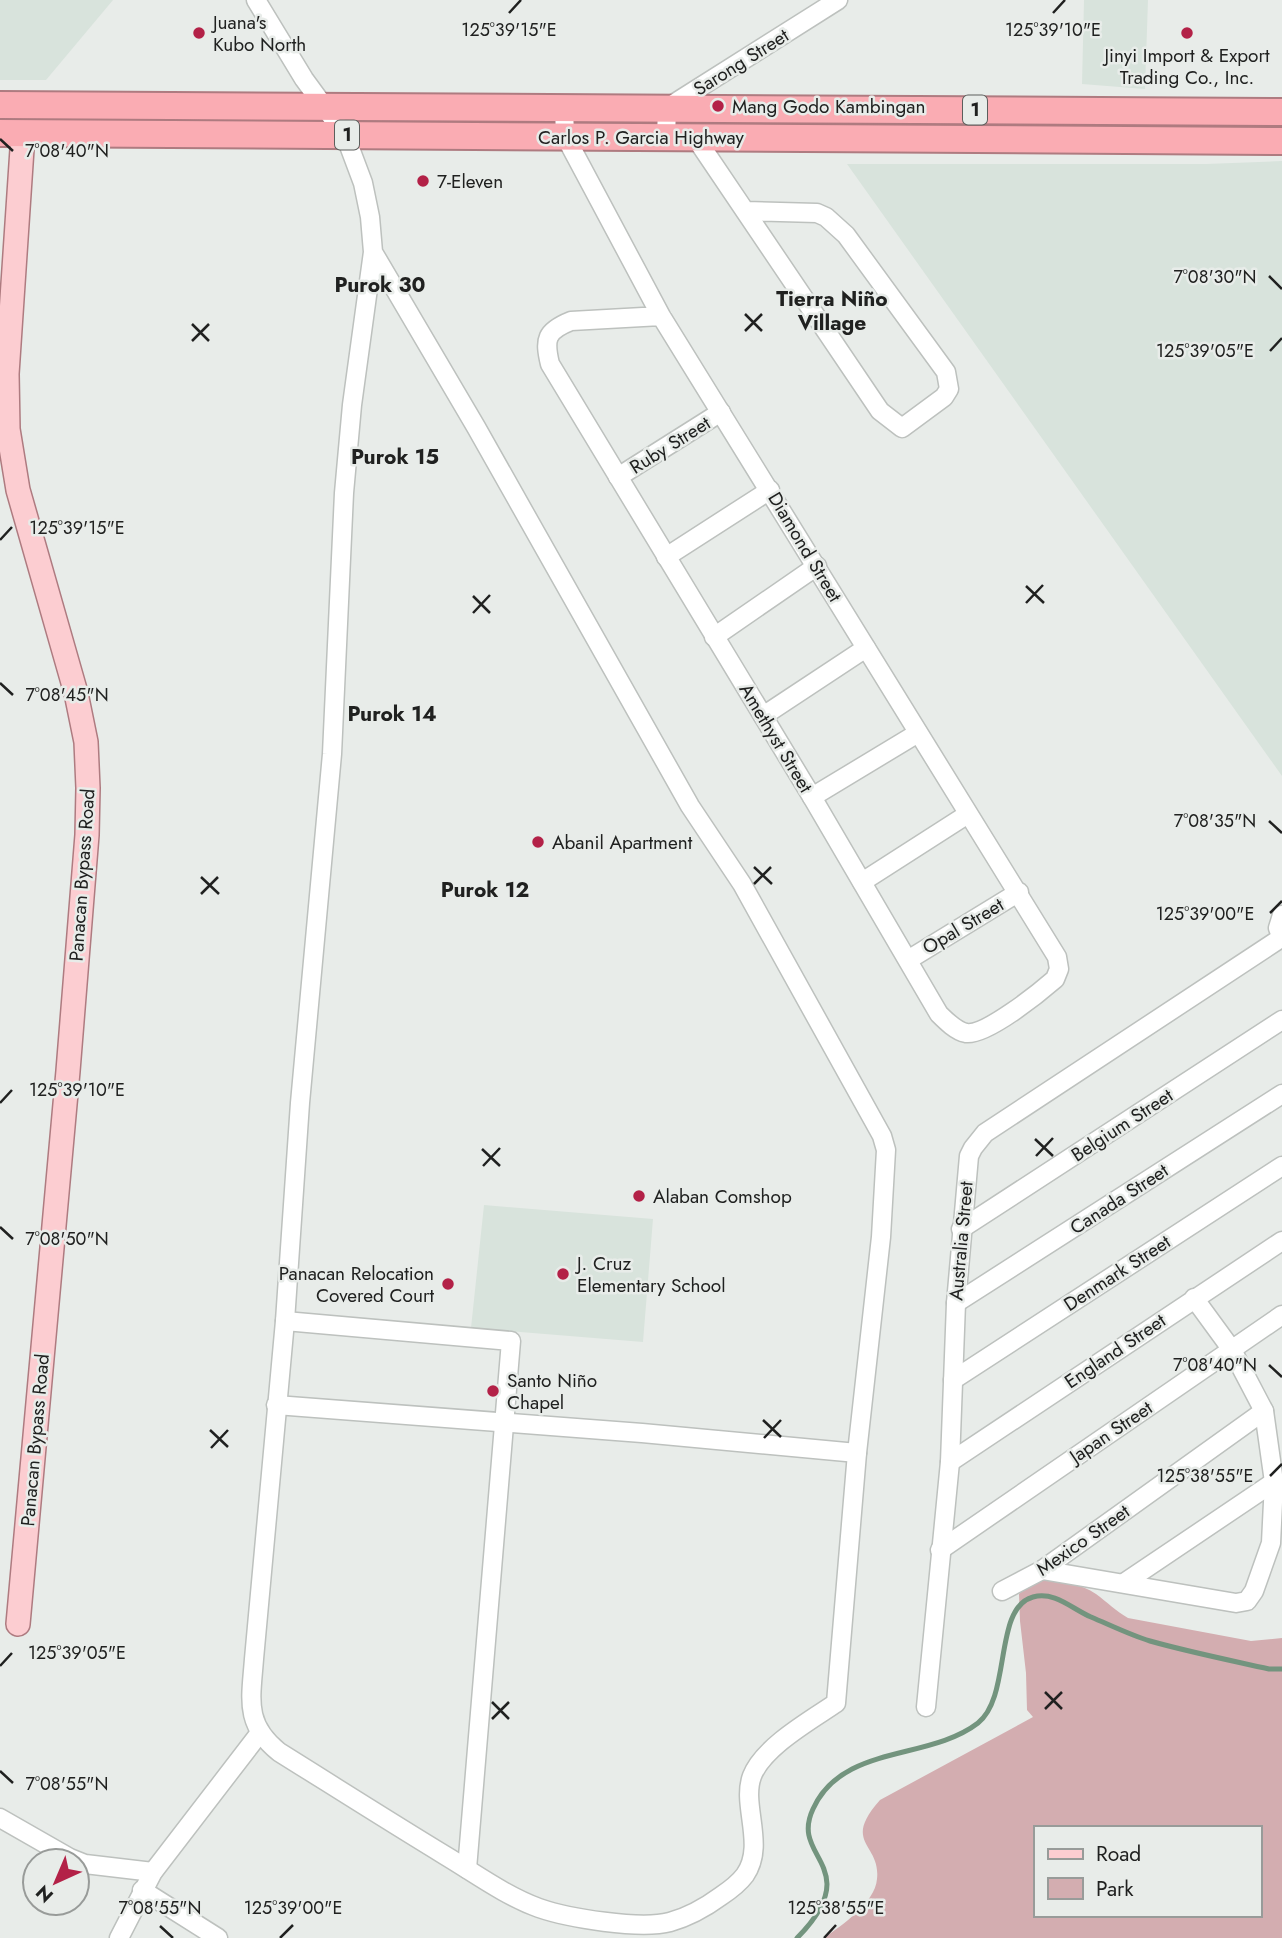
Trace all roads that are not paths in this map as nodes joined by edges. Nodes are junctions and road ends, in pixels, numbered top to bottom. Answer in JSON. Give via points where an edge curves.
{"nodes":[{"id":1,"x":256,"y":0,"type":"edge"},
{"id":2,"x":838,"y":0,"type":"edge"},
{"id":3,"x":0,"y":105,"type":"edge"},
{"id":4,"x":175,"y":106,"type":"junction"},
{"id":5,"x":323,"y":107,"type":"junction"},
{"id":6,"x":564,"y":108,"type":"junction"},
{"id":7,"x":667,"y":108,"type":"junction"},
{"id":8,"x":1282,"y":112,"type":"edge"},
{"id":9,"x":11,"y":133,"type":"edge"},
{"id":10,"x":175,"y":135,"type":"junction"},
{"id":11,"x":345,"y":135,"type":"junction"},
{"id":12,"x":565,"y":136,"type":"junction"},
{"id":13,"x":666,"y":137,"type":"junction"},
{"id":14,"x":695,"y":137,"type":"junction"},
{"id":15,"x":1282,"y":141,"type":"edge"},
{"id":16,"x":745,"y":211,"type":"junction"},
{"id":17,"x":373,"y":252,"type":"junction"},
{"id":18,"x":661,"y":316,"type":"junction"},
{"id":19,"x":721,"y":412,"type":"junction"},
{"id":20,"x":618,"y":477,"type":"junction"},
{"id":21,"x":770,"y":489,"type":"junction"},
{"id":22,"x":666,"y":557,"type":"junction"},
{"id":23,"x":817,"y":566,"type":"junction"},
{"id":24,"x":714,"y":637,"type":"junction"},
{"id":25,"x":866,"y":648,"type":"junction"},
{"id":26,"x":763,"y":716,"type":"junction"},
{"id":27,"x":918,"y":733,"type":"junction"},
{"id":28,"x":812,"y":797,"type":"junction"},
{"id":29,"x":968,"y":814,"type":"junction"},
{"id":30,"x":862,"y":883,"type":"junction"},
{"id":31,"x":1019,"y":892,"type":"junction"},
{"id":32,"x":1282,"y":915,"type":"edge"},
{"id":33,"x":1282,"y":939,"type":"edge"},
{"id":34,"x":908,"y":960,"type":"junction"},
{"id":35,"x":1055,"y":979,"type":"joint"},
{"id":36,"x":1282,"y":1020,"type":"edge"},
{"id":37,"x":1282,"y":1094,"type":"edge"},
{"id":38,"x":1282,"y":1166,"type":"edge"},
{"id":39,"x":961,"y":1230,"type":"junction"},
{"id":40,"x":1282,"y":1241,"type":"edge"},
{"id":41,"x":1194,"y":1298,"type":"junction"},
{"id":42,"x":956,"y":1303,"type":"junction"},
{"id":43,"x":1282,"y":1315,"type":"edge"},
{"id":44,"x":285,"y":1321,"type":"junction"},
{"id":45,"x":1231,"y":1350,"type":"junction"},
{"id":46,"x":953,"y":1380,"type":"junction"},
{"id":47,"x":276,"y":1405,"type":"junction"},
{"id":48,"x":1264,"y":1411,"type":"junction"},
{"id":49,"x":504,"y":1421,"type":"junction"},
{"id":50,"x":857,"y":1453,"type":"junction"},
{"id":51,"x":950,"y":1462,"type":"junction"},
{"id":52,"x":1274,"y":1482,"type":"junction"},
{"id":53,"x":940,"y":1550,"type":"junction"},
{"id":54,"x":1042,"y":1570,"type":"junction"},
{"id":55,"x":1124,"y":1583,"type":"junction"},
{"id":56,"x":1002,"y":1591,"type":"dead end"},
{"id":57,"x":19,"y":1624,"type":"dead end"},
{"id":58,"x":926,"y":1707,"type":"dead end"},
{"id":59,"x":259,"y":1734,"type":"junction"},
{"id":60,"x":0,"y":1818,"type":"edge"},
{"id":61,"x":467,"y":1869,"type":"junction"},
{"id":62,"x":153,"y":1872,"type":"junction"},
{"id":63,"x":142,"y":1890,"type":"junction"},
{"id":64,"x":119,"y":1938,"type":"edge"},
{"id":65,"x":218,"y":1938,"type":"edge"}],
"edges":[{"from":1,"to":5,"type":"street"},
{"from":2,"to":7,"type":"street","name":"Sarong Street"},
{"from":3,"to":4,"type":"highway","name":"Carlos P. Garcia Highway","number":"1"},
{"from":4,"to":5,"type":"highway","name":"Carlos P. Garcia Highway","number":"1"},
{"from":4,"to":10,"type":"highway"},
{"from":5,"to":6,"type":"highway","name":"Carlos P. Garcia Highway","number":"1"},
{"from":5,"to":11,"type":"street"},
{"from":6,"to":7,"type":"highway","name":"Carlos P. Garcia Highway","number":"1"},
{"from":6,"to":12,"type":"street","name":"Diamond Street"},
{"from":7,"to":8,"type":"highway","name":"Carlos P. Garcia Highway","number":"1"},
{"from":7,"to":13,"type":"street"},
{"from":9,"to":10,"type":"highway","name":"Carlos P. Garcia Highway","number":"1"},
{"from":9,"to":57,"type":"main road","name":"Panacan Bypass Road","via":[[8,429],[19,490],[76,693],[86,742],[88,788]]},
{"from":10,"to":11,"type":"highway","name":"Carlos P. Garcia Highway","number":"1"},
{"from":11,"to":12,"type":"highway","name":"Carlos P. Garcia Highway","number":"1"},
{"from":11,"to":17,"type":"street","via":[[363,183]]},
{"from":12,"to":13,"type":"highway","name":"Carlos P. Garcia Highway","number":"1"},
{"from":12,"to":18,"type":"street","name":"Diamond Street"},
{"from":13,"to":14,"type":"highway","name":"Carlos P. Garcia Highway","number":"1"},
{"from":14,"to":15,"type":"highway","name":"Carlos P. Garcia Highway","number":"1"},
{"from":14,"to":16,"type":"street"},
{"from":16,"to":16,"type":"street","via":[[888,419],[902,428],[944,397],[949,389],[946,372],[846,235],[817,213]]},
{"from":17,"to":44,"type":"street","via":[[345,481],[332,754]]},
{"from":17,"to":50,"type":"street","via":[[690,807],[742,884],[881,1136],[886,1150],[882,1226]]},
{"from":18,"to":19,"type":"street","name":"Diamond Street"},
{"from":18,"to":20,"type":"street","name":"Amethyst Street","via":[[570,321],[556,326],[547,341],[550,364]]},
{"from":19,"to":20,"type":"street","name":"Ruby Street"},
{"from":19,"to":21,"type":"street","name":"Diamond Street"},
{"from":20,"to":22,"type":"street","name":"Amethyst Street"},
{"from":21,"to":22,"type":"street"},
{"from":21,"to":23,"type":"street","name":"Diamond Street"},
{"from":22,"to":24,"type":"street","name":"Amethyst Street"},
{"from":23,"to":24,"type":"street"},
{"from":23,"to":25,"type":"street","name":"Diamond Street"},
{"from":24,"to":26,"type":"street","name":"Amethyst Street"},
{"from":25,"to":26,"type":"street"},
{"from":25,"to":27,"type":"street","name":"Diamond Street"},
{"from":26,"to":28,"type":"street","name":"Amethyst Street"},
{"from":27,"to":28,"type":"street"},
{"from":27,"to":29,"type":"street","name":"Diamond Street"},
{"from":28,"to":30,"type":"street","name":"Amethyst Street"},
{"from":29,"to":30,"type":"street"},
{"from":29,"to":31,"type":"street","name":"Diamond Street"},
{"from":30,"to":34,"type":"street","name":"Amethyst Street"},
{"from":31,"to":34,"type":"street","name":"Opal Street"},
{"from":31,"to":35,"type":"street","name":"Diamond Street","via":[[1057,957]]},
{"from":32,"to":33,"type":"street","via":[[1278,928]]},
{"from":33,"to":39,"type":"street","name":"Australia Street","via":[[985,1133],[969,1156]]},
{"from":34,"to":35,"type":"street","name":"Amethyst Street","via":[[939,1014],[968,1034],[985,1029]]},
{"from":36,"to":39,"type":"street","name":"Belgium Street"},
{"from":37,"to":42,"type":"street","name":"Canada Street"},
{"from":38,"to":46,"type":"street","name":"Denmark Street"},
{"from":39,"to":42,"type":"street","name":"Australia Street"},
{"from":40,"to":41,"type":"street","name":"England Street"},
{"from":41,"to":45,"type":"street"},
{"from":41,"to":51,"type":"street","name":"England Street"},
{"from":42,"to":46,"type":"street","name":"Australia Street"},
{"from":43,"to":45,"type":"street","name":"Japan Street"},
{"from":44,"to":47,"type":"street"},
{"from":44,"to":49,"type":"street","via":[[511,1341]]},
{"from":45,"to":48,"type":"street"},
{"from":45,"to":53,"type":"street","name":"Japan Street"},
{"from":46,"to":51,"type":"street","name":"Australia Street"},
{"from":47,"to":49,"type":"street"},
{"from":47,"to":59,"type":"street","via":[[251,1699]]},
{"from":48,"to":52,"type":"street"},
{"from":48,"to":54,"type":"street","name":"Mexico Street"},
{"from":49,"to":50,"type":"street"},
{"from":49,"to":61,"type":"street"},
{"from":50,"to":61,"type":"street","via":[[836,1703],[784,1740],[752,1776],[754,1842],[744,1877],[693,1914],[650,1925],[537,1908]]},
{"from":51,"to":53,"type":"street","name":"Australia Street"},
{"from":52,"to":55,"type":"street"},
{"from":52,"to":55,"type":"street","via":[[1271,1543],[1247,1601],[1236,1603]]},
{"from":53,"to":58,"type":"street","name":"Australia Street"},
{"from":54,"to":55,"type":"street"},
{"from":54,"to":56,"type":"street","name":"Mexico Street"},
{"from":59,"to":61,"type":"street","via":[[279,1752]]},
{"from":59,"to":62,"type":"street"},
{"from":60,"to":62,"type":"street","via":[[85,1864]]},
{"from":62,"to":63,"type":"street"},
{"from":63,"to":64,"type":"street"},
{"from":63,"to":65,"type":"street"}]}
